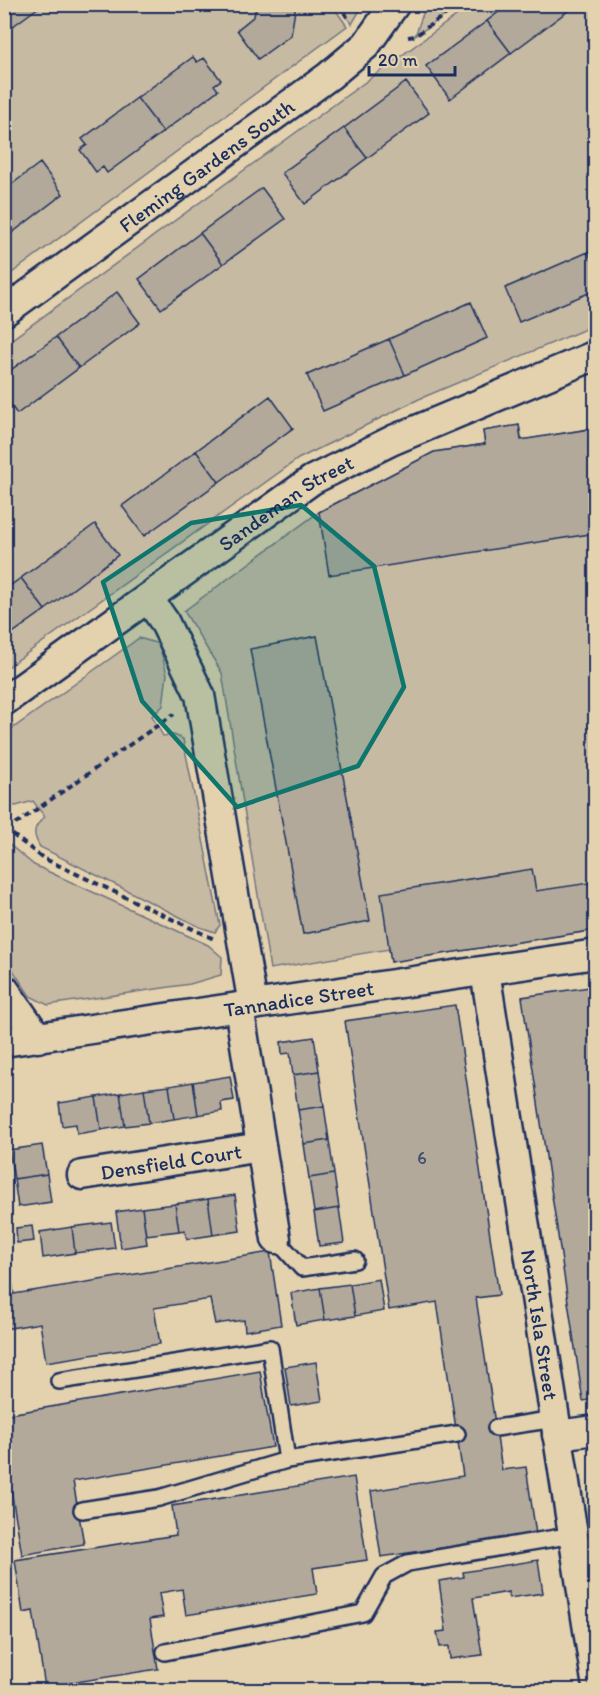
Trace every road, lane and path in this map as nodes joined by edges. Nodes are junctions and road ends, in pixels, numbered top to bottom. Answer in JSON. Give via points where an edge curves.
{"nodes":[{"id":1,"x":395,"y":4,"type":"edge"},
{"id":2,"x":4,"y":312,"type":"edge"},
{"id":3,"x":596,"y":355,"type":"edge"},
{"id":4,"x":148,"y":598,"type":"junction"},
{"id":5,"x":200,"y":695,"type":"junction"},
{"id":6,"x":4,"y":701,"type":"edge"},
{"id":7,"x":6,"y":829,"type":"edge"},
{"id":8,"x":244,"y":954,"type":"junction"},
{"id":9,"x":596,"y":954,"type":"edge"},
{"id":10,"x":485,"y":971,"type":"junction"},
{"id":11,"x":4,"y":989,"type":"edge"},
{"id":12,"x":246,"y":1006,"type":"junction"},
{"id":13,"x":38,"y":1038,"type":"junction"},
{"id":14,"x":4,"y":1042,"type":"edge"},
{"id":15,"x":261,"y":1147,"type":"junction"},
{"id":16,"x":82,"y":1175,"type":"dead end"},
{"id":17,"x":276,"y":1239,"type":"joint"},
{"id":18,"x":355,"y":1260,"type":"dead end"},
{"id":19,"x":59,"y":1381,"type":"dead end"},
{"id":20,"x":556,"y":1427,"type":"junction"},
{"id":21,"x":496,"y":1428,"type":"dead end"},
{"id":22,"x":596,"y":1430,"type":"edge"},
{"id":23,"x":457,"y":1434,"type":"dead end"},
{"id":24,"x":287,"y":1460,"type":"junction"},
{"id":25,"x":82,"y":1510,"type":"dead end"},
{"id":26,"x":573,"y":1535,"type":"junction"},
{"id":27,"x":165,"y":1652,"type":"dead end"},
{"id":28,"x":596,"y":1681,"type":"edge"}],
"edges":[{"from":1,"to":2,"type":"street","name":"Fleming Gardens South","via":[[366,45],[330,76]]},
{"from":3,"to":4,"type":"street","name":"Sandeman Street","via":[[393,440],[312,480]]},
{"from":4,"to":5,"type":"street","name":"Densfield Court","via":[[164,621]]},
{"from":4,"to":6,"type":"street","name":"Sandeman Street"},
{"from":5,"to":7,"type":"path"},
{"from":5,"to":8,"type":"street","name":"Densfield Court"},
{"from":7,"to":8,"type":"path","via":[[43,858]]},
{"from":8,"to":12,"type":"street","name":"Densfield Court"},
{"from":9,"to":10,"type":"street","name":"Tannadice Street"},
{"from":10,"to":12,"type":"street","name":"Tannadice Street"},
{"from":10,"to":20,"type":"street","name":"North Isla Street"},
{"from":11,"to":13,"type":"street"},
{"from":12,"to":13,"type":"street","name":"Tannadice Street"},
{"from":12,"to":15,"type":"street","name":"Densfield Court"},
{"from":13,"to":14,"type":"street","name":"Tannadice Street"},
{"from":15,"to":16,"type":"street","name":"Densfield Court"},
{"from":15,"to":17,"type":"street","name":"Densfield Court"},
{"from":17,"to":18,"type":"lane","via":[[302,1268]]},
{"from":19,"to":24,"type":"lane","via":[[270,1348]]},
{"from":20,"to":21,"type":"lane"},
{"from":20,"to":22,"type":"street"},
{"from":20,"to":26,"type":"street","name":"North Isla Street"},
{"from":23,"to":24,"type":"lane"},
{"from":24,"to":25,"type":"lane","via":[[159,1498]]},
{"from":26,"to":27,"type":"lane","via":[[408,1563],[384,1576],[363,1612]]},
{"from":26,"to":28,"type":"street","name":"North Isla Street"}]}
